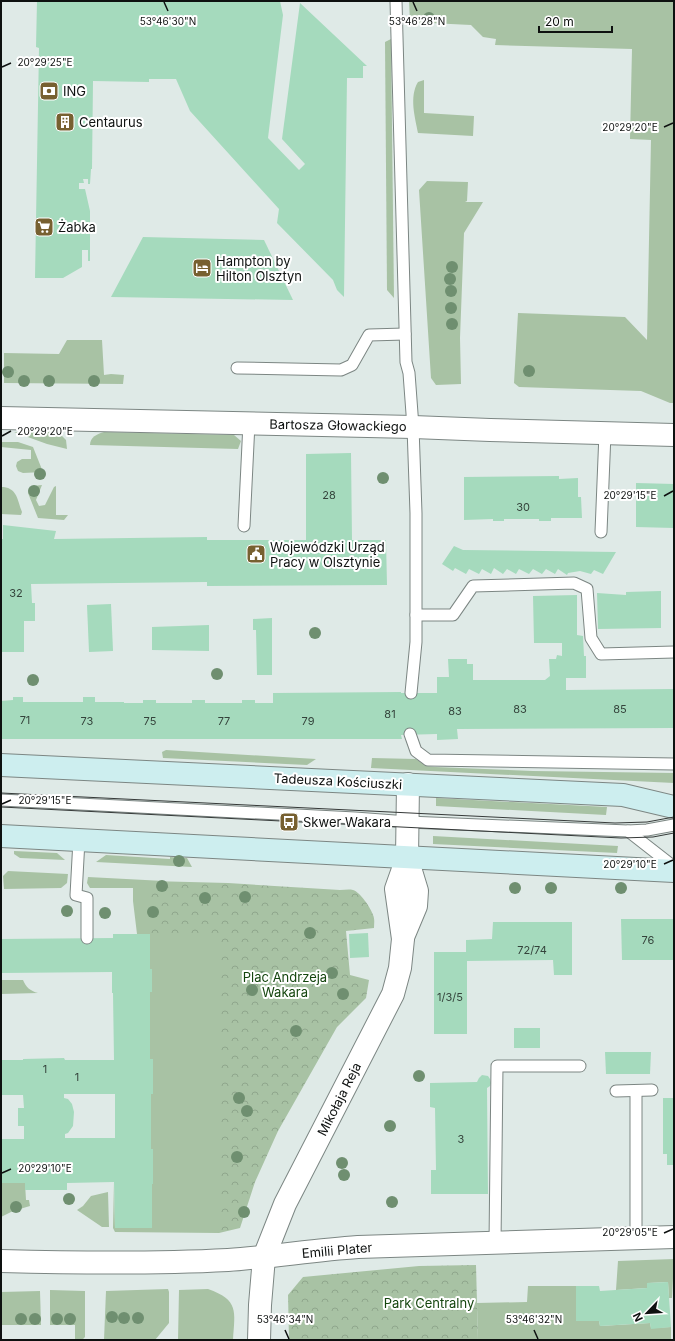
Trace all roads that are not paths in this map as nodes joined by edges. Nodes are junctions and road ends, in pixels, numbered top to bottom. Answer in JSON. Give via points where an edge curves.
{"nodes":[{"id":1,"x":396,"y":1,"type":"edge"},
{"id":2,"x":406,"y":334,"type":"junction"},
{"id":3,"x":237,"y":368,"type":"dead end"},
{"id":4,"x":1,"y":418,"type":"edge"},
{"id":5,"x":249,"y":423,"type":"junction"},
{"id":6,"x":413,"y":427,"type":"junction"},
{"id":7,"x":605,"y":433,"type":"junction"},
{"id":8,"x":674,"y":435,"type":"edge"},
{"id":9,"x":244,"y":526,"type":"dead end"},
{"id":10,"x":602,"y":532,"type":"dead end"},
{"id":11,"x":416,"y":615,"type":"junction"},
{"id":12,"x":674,"y":652,"type":"edge"},
{"id":13,"x":411,"y":693,"type":"dead end"},
{"id":14,"x":410,"y":734,"type":"dead end"},
{"id":15,"x":674,"y":764,"type":"edge"},
{"id":16,"x":1,"y":765,"type":"edge"},
{"id":17,"x":408,"y":784,"type":"junction"},
{"id":18,"x":1,"y":800,"type":"edge"},
{"id":19,"x":674,"y":807,"type":"edge"},
{"id":20,"x":408,"y":822,"type":"junction"},
{"id":21,"x":674,"y":825,"type":"edge"},
{"id":22,"x":628,"y":831,"type":"junction"},
{"id":23,"x":1,"y":836,"type":"edge"},
{"id":24,"x":79,"y":840,"type":"junction"},
{"id":25,"x":407,"y":858,"type":"junction"},
{"id":26,"x":674,"y":867,"type":"edge"},
{"id":27,"x":674,"y":871,"type":"edge"},
{"id":28,"x":87,"y":938,"type":"dead end"},
{"id":29,"x":580,"y":1066,"type":"dead end"},
{"id":30,"x":652,"y":1090,"type":"dead end"},
{"id":31,"x":616,"y":1091,"type":"dead end"},
{"id":32,"x":636,"y":1091,"type":"junction"},
{"id":33,"x":674,"y":1237,"type":"edge"},
{"id":34,"x":636,"y":1238,"type":"junction"},
{"id":35,"x":495,"y":1243,"type":"junction"},
{"id":36,"x":264,"y":1257,"type":"junction"},
{"id":37,"x":1,"y":1261,"type":"edge"},
{"id":38,"x":259,"y":1340,"type":"edge"}],
"edges":[{"from":1,"to":2,"type":"lane"},
{"from":2,"to":3,"type":"lane","via":[[369,335],[352,365],[341,370]]},
{"from":2,"to":6,"type":"lane","via":[[406,362]]},
{"from":4,"to":5,"type":"street","name":"Bartosza Głowackiego"},
{"from":5,"to":6,"type":"street","name":"Bartosza Głowackiego"},
{"from":5,"to":9,"type":"lane"},
{"from":6,"to":7,"type":"street","name":"Bartosza Głowackiego"},
{"from":6,"to":11,"type":"lane"},
{"from":7,"to":8,"type":"street","name":"Bartosza Głowackiego"},
{"from":7,"to":10,"type":"lane"},
{"from":11,"to":12,"type":"lane","via":[[453,615],[473,586],[574,583],[587,589],[590,638],[601,654]]},
{"from":11,"to":13,"type":"lane"},
{"from":14,"to":15,"type":"lane","via":[[416,751],[428,760]]},
{"from":16,"to":17,"type":"street","name":"Tadeusza Kościuszki"},
{"from":17,"to":19,"type":"street","name":"Tadeusza Kościuszki","via":[[623,795]]},
{"from":17,"to":20,"type":"street","name":"Mikołaja Reja"},
{"from":18,"to":20,"type":"lane"},
{"from":20,"to":22,"type":"lane"},
{"from":20,"to":25,"type":"street","name":"Mikołaja Reja"},
{"from":21,"to":22,"type":"lane"},
{"from":22,"to":26,"type":"lane"},
{"from":23,"to":24,"type":"street"},
{"from":24,"to":25,"type":"street"},
{"from":24,"to":28,"type":"lane","via":[[76,895],[87,898]]},
{"from":25,"to":27,"type":"street"},
{"from":25,"to":36,"type":"street","name":"Mikołaja Reja","via":[[396,889],[403,939],[394,994],[285,1204]]},
{"from":29,"to":35,"type":"lane","via":[[498,1066]]},
{"from":30,"to":32,"type":"lane"},
{"from":31,"to":32,"type":"lane"},
{"from":32,"to":34,"type":"lane"},
{"from":33,"to":34,"type":"street","name":"Emilii Plater"},
{"from":34,"to":35,"type":"street","name":"Emilii Plater"},
{"from":35,"to":36,"type":"street","name":"Emilii Plater","via":[[358,1247]]},
{"from":36,"to":37,"type":"street","name":"Emilii Plater","via":[[96,1263]]},
{"from":36,"to":38,"type":"street","name":"Mikołaja Reja"}]}
